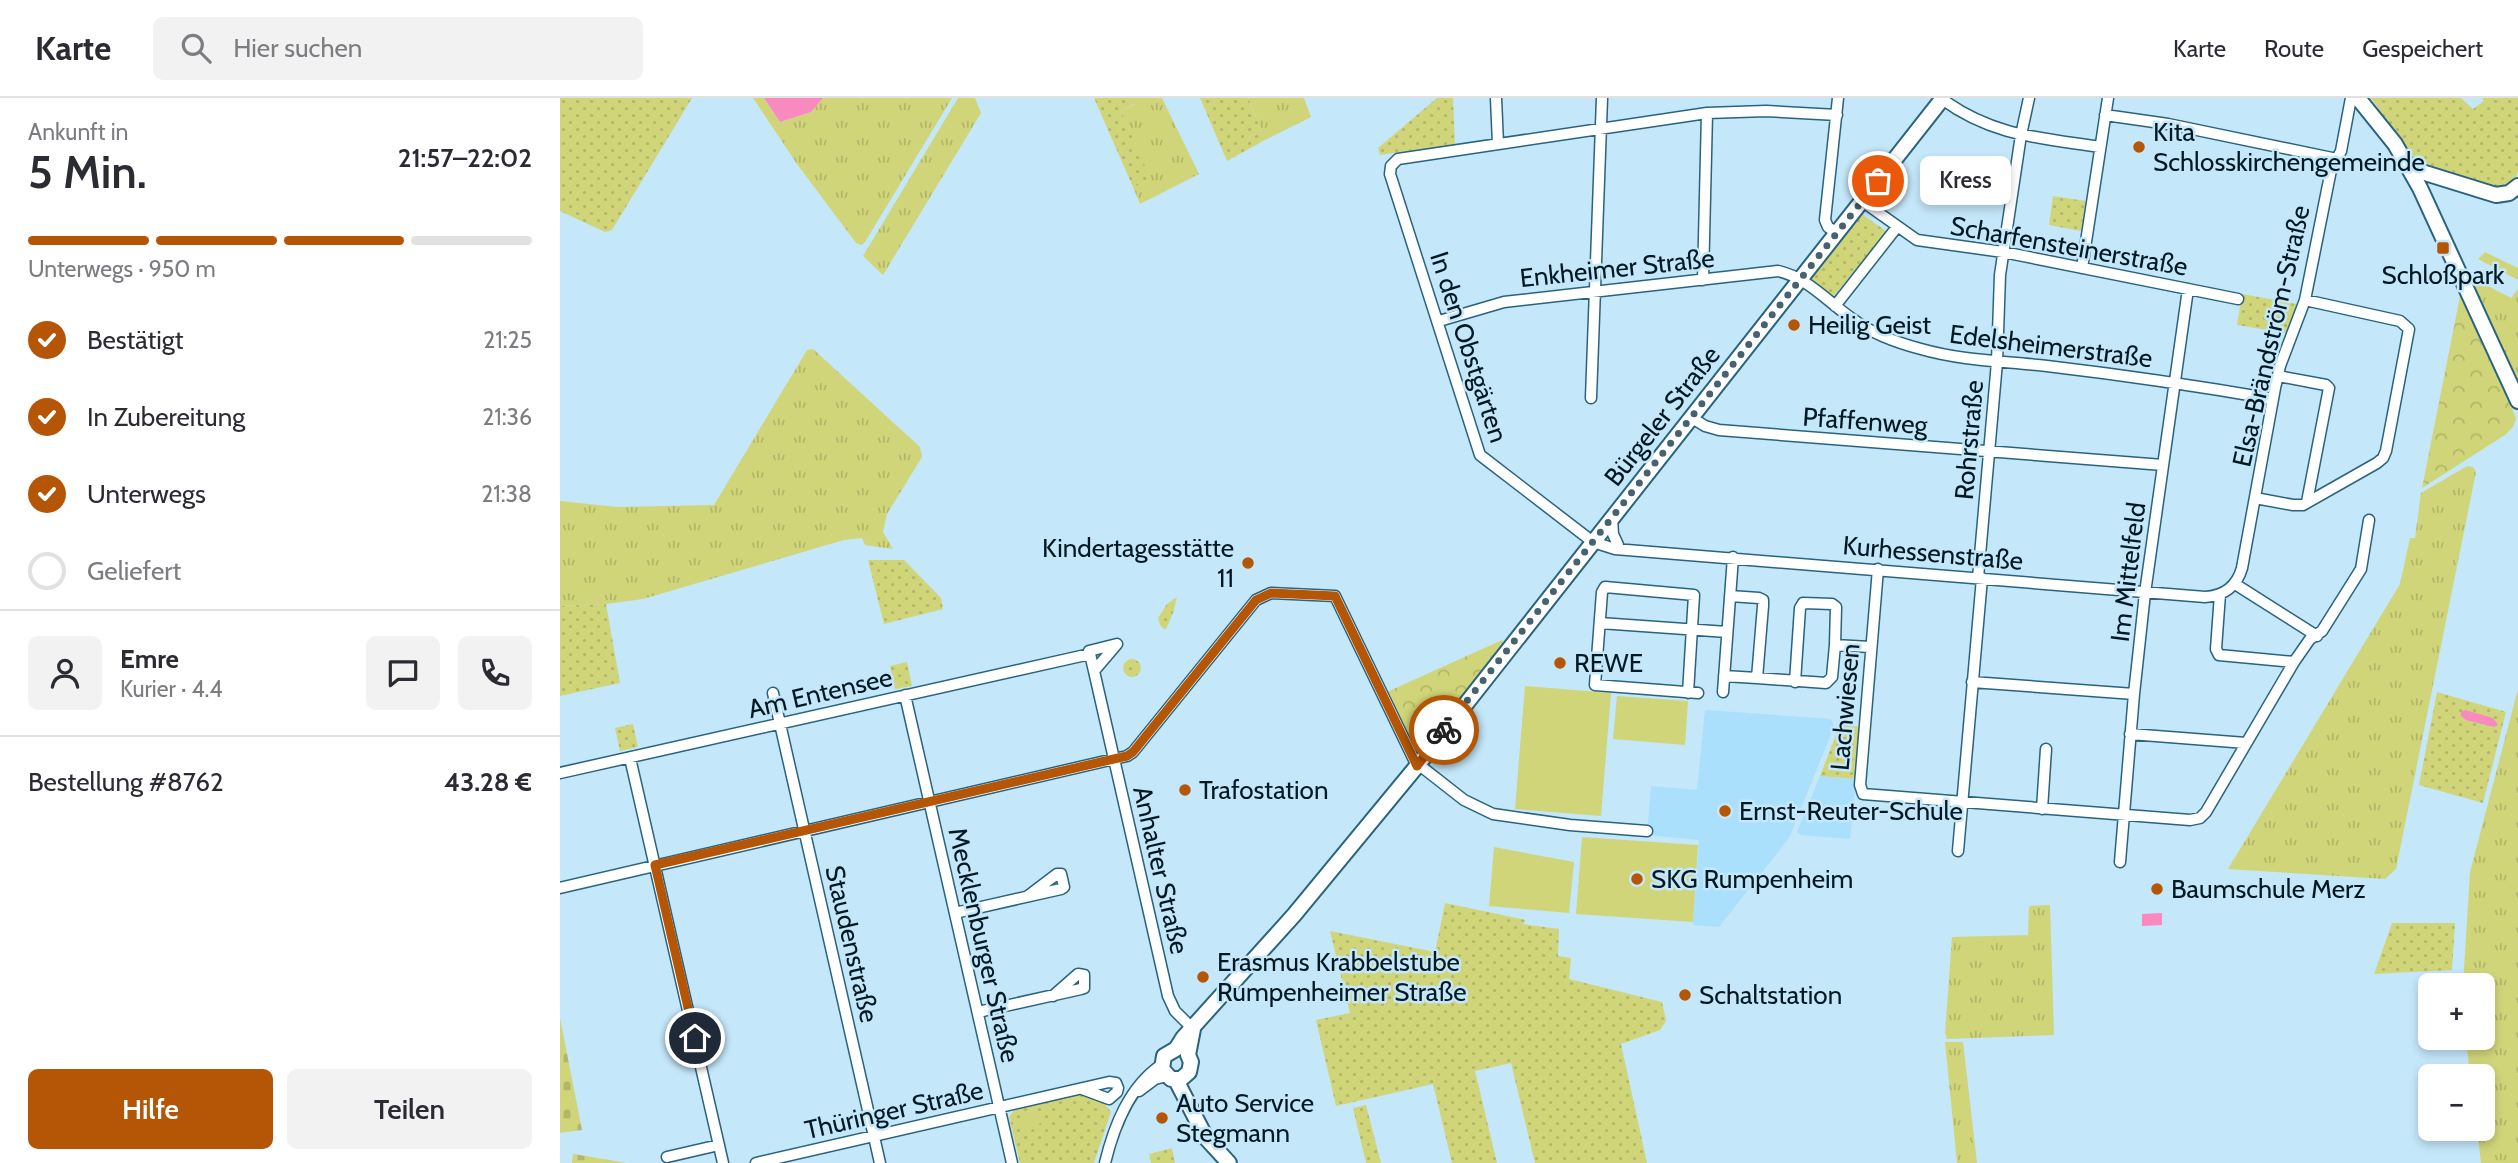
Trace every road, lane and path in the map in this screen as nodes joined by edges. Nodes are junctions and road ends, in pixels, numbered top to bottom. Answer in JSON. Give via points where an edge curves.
{"nodes":[{"id":1,"x":1496,"y":98,"type":"edge"},
{"id":2,"x":1602,"y":98,"type":"edge"},
{"id":3,"x":1838,"y":98,"type":"edge"},
{"id":4,"x":1942,"y":98,"type":"edge"},
{"id":5,"x":2029,"y":98,"type":"edge"},
{"id":6,"x":2108,"y":98,"type":"edge"},
{"id":7,"x":2351,"y":98,"type":"edge"},
{"id":8,"x":2358,"y":98,"type":"edge"},
{"id":9,"x":1707,"y":113,"type":"junction"},
{"id":10,"x":1836,"y":115,"type":"junction"},
{"id":11,"x":2105,"y":115,"type":"junction"},
{"id":12,"x":1601,"y":128,"type":"junction"},
{"id":13,"x":2021,"y":135,"type":"junction"},
{"id":14,"x":1499,"y":144,"type":"junction"},
{"id":15,"x":2100,"y":146,"type":"junction"},
{"id":16,"x":2337,"y":159,"type":"junction"},
{"id":17,"x":2409,"y":168,"type":"junction"},
{"id":18,"x":2518,"y":186,"type":"edge"},
{"id":19,"x":1862,"y":201,"type":"junction"},
{"id":20,"x":1897,"y":228,"type":"junction"},
{"id":21,"x":1837,"y":233,"type":"junction"},
{"id":22,"x":2003,"y":252,"type":"junction"},
{"id":23,"x":2082,"y":268,"type":"junction"},
{"id":24,"x":1703,"y":279,"type":"junction"},
{"id":25,"x":1801,"y":280,"type":"junction"},
{"id":26,"x":2189,"y":289,"type":"junction"},
{"id":27,"x":1595,"y":292,"type":"junction"},
{"id":28,"x":2238,"y":299,"type":"dead end"},
{"id":29,"x":2305,"y":300,"type":"junction"},
{"id":30,"x":1835,"y":306,"type":"junction"},
{"id":31,"x":1438,"y":321,"type":"junction"},
{"id":32,"x":1997,"y":362,"type":"junction"},
{"id":33,"x":2278,"y":376,"type":"junction"},
{"id":34,"x":2174,"y":382,"type":"junction"},
{"id":35,"x":1591,"y":398,"type":"dead end"},
{"id":36,"x":2273,"y":398,"type":"junction"},
{"id":37,"x":2518,"y":401,"type":"edge"},
{"id":38,"x":1692,"y":418,"type":"junction"},
{"id":39,"x":1989,"y":452,"type":"junction"},
{"id":40,"x":2163,"y":465,"type":"junction"},
{"id":41,"x":2255,"y":498,"type":"junction"},
{"id":42,"x":2307,"y":502,"type":"junction"},
{"id":43,"x":1612,"y":519,"type":"junction"},
{"id":44,"x":2369,"y":520,"type":"dead end"},
{"id":45,"x":1596,"y":538,"type":"junction"},
{"id":46,"x":1621,"y":547,"type":"junction"},
{"id":47,"x":1733,"y":557,"type":"junction"},
{"id":48,"x":1878,"y":569,"type":"junction"},
{"id":49,"x":1980,"y":578,"type":"junction"},
{"id":50,"x":2235,"y":584,"type":"junction"},
{"id":51,"x":2145,"y":593,"type":"junction"},
{"id":52,"x":2220,"y":594,"type":"junction"},
{"id":53,"x":1730,"y":596,"type":"junction"},
{"id":54,"x":1600,"y":623,"type":"junction"},
{"id":55,"x":1693,"y":629,"type":"junction"},
{"id":56,"x":1727,"y":632,"type":"junction"},
{"id":57,"x":2317,"y":636,"type":"junction"},
{"id":58,"x":1835,"y":645,"type":"junction"},
{"id":59,"x":1870,"y":647,"type":"junction"},
{"id":60,"x":1090,"y":654,"type":"junction"},
{"id":61,"x":2294,"y":662,"type":"junction"},
{"id":62,"x":1094,"y":671,"type":"junction"},
{"id":63,"x":1724,"y":676,"type":"junction"},
{"id":64,"x":1757,"y":678,"type":"junction"},
{"id":65,"x":1795,"y":682,"type":"junction"},
{"id":66,"x":1972,"y":682,"type":"junction"},
{"id":67,"x":1723,"y":692,"type":"dead end"},
{"id":68,"x":773,"y":693,"type":"dead end"},
{"id":69,"x":2134,"y":694,"type":"junction"},
{"id":70,"x":905,"y":695,"type":"junction"},
{"id":71,"x":780,"y":724,"type":"junction"},
{"id":72,"x":2130,"y":734,"type":"junction"},
{"id":73,"x":2246,"y":743,"type":"junction"},
{"id":74,"x":2046,"y":749,"type":"dead end"},
{"id":75,"x":630,"y":758,"type":"junction"},
{"id":76,"x":1114,"y":760,"type":"junction"},
{"id":77,"x":1417,"y":765,"type":"junction"},
{"id":78,"x":560,"y":773,"type":"edge"},
{"id":79,"x":930,"y":802,"type":"junction"},
{"id":80,"x":1961,"y":803,"type":"junction"},
{"id":81,"x":2042,"y":809,"type":"junction"},
{"id":82,"x":2124,"y":816,"type":"junction"},
{"id":83,"x":1647,"y":831,"type":"dead end"},
{"id":84,"x":804,"y":832,"type":"junction"},
{"id":85,"x":1958,"y":851,"type":"dead end"},
{"id":86,"x":2120,"y":862,"type":"dead end"},
{"id":87,"x":655,"y":865,"type":"junction"},
{"id":88,"x":560,"y":888,"type":"edge"},
{"id":89,"x":1028,"y":897,"type":"dead end"},
{"id":90,"x":955,"y":913,"type":"junction"},
{"id":91,"x":1053,"y":996,"type":"dead end"},
{"id":92,"x":978,"y":1012,"type":"junction"},
{"id":93,"x":1193,"y":1029,"type":"junction"},
{"id":94,"x":1182,"y":1052,"type":"junction"},
{"id":95,"x":1173,"y":1074,"type":"junction"},
{"id":96,"x":1082,"y":1089,"type":"dead end"},
{"id":97,"x":999,"y":1108,"type":"junction"},
{"id":98,"x":874,"y":1136,"type":"junction"},
{"id":99,"x":719,"y":1145,"type":"junction"},
{"id":100,"x":667,"y":1157,"type":"dead end"},
{"id":101,"x":723,"y":1163,"type":"edge"},
{"id":102,"x":756,"y":1163,"type":"edge"},
{"id":103,"x":880,"y":1163,"type":"edge"},
{"id":104,"x":1012,"y":1163,"type":"edge"},
{"id":105,"x":1105,"y":1163,"type":"edge"},
{"id":106,"x":1229,"y":1163,"type":"edge"}],
"edges":[{"from":1,"to":14,"type":"street"},
{"from":2,"to":12,"type":"street"},
{"from":3,"to":10,"type":"street"},
{"from":4,"to":13,"type":"street","via":[[1972,118]]},
{"from":4,"to":19,"type":"street","name":"Bürgeler Straße"},
{"from":5,"to":13,"type":"street","name":"Rohrstraße"},
{"from":6,"to":11,"type":"street"},
{"from":7,"to":16,"type":"street","name":"Elsa-Brändström-Straße"},
{"from":8,"to":17,"type":"street"},
{"from":9,"to":10,"type":"street"},
{"from":9,"to":12,"type":"street"},
{"from":9,"to":24,"type":"street"},
{"from":10,"to":21,"type":"street","via":[[1825,220]]},
{"from":11,"to":15,"type":"street"},
{"from":11,"to":16,"type":"street"},
{"from":12,"to":14,"type":"street"},
{"from":12,"to":27,"type":"street"},
{"from":13,"to":15,"type":"street"},
{"from":13,"to":22,"type":"street","name":"Rohrstraße"},
{"from":14,"to":31,"type":"street","name":"In den Obstgärten","via":[[1398,159],[1391,166]]},
{"from":15,"to":23,"type":"street"},
{"from":16,"to":29,"type":"street","name":"Elsa-Brändström-Straße"},
{"from":17,"to":18,"type":"street","via":[[2496,195]]},
{"from":17,"to":37,"type":"street"},
{"from":19,"to":20,"type":"street","name":"Scharfensteinerstraße"},
{"from":19,"to":21,"type":"street","name":"Bürgeler Straße"},
{"from":20,"to":22,"type":"street","name":"Scharfensteinerstraße","via":[[1917,240]]},
{"from":20,"to":30,"type":"street"},
{"from":21,"to":25,"type":"street","name":"Bürgeler Straße"},
{"from":22,"to":23,"type":"street","name":"Scharfensteinerstraße"},
{"from":22,"to":32,"type":"street","name":"Rohrstraße"},
{"from":23,"to":26,"type":"street","name":"Scharfensteinerstraße"},
{"from":24,"to":25,"type":"street","name":"Enkheimer Straße","via":[[1774,271]]},
{"from":24,"to":27,"type":"street","name":"Enkheimer Straße"},
{"from":25,"to":30,"type":"street","name":"Edelsheimerstraße"},
{"from":25,"to":38,"type":"street","name":"Bürgeler Straße"},
{"from":26,"to":28,"type":"street","name":"Scharfensteinerstraße"},
{"from":26,"to":34,"type":"street","name":"Im Mittelfeld"},
{"from":27,"to":31,"type":"street","name":"Enkheimer Straße","via":[[1504,302]]},
{"from":27,"to":35,"type":"street"},
{"from":29,"to":33,"type":"street","name":"Elsa-Brändström-Straße"},
{"from":29,"to":42,"type":"street","via":[[2400,321],[2409,329],[2385,455]]},
{"from":30,"to":32,"type":"street","name":"Edelsheimerstraße","via":[[1861,325],[1905,344],[1957,358]]},
{"from":31,"to":45,"type":"street","name":"In den Obstgärten","via":[[1480,455]]},
{"from":32,"to":34,"type":"street","name":"Edelsheimerstraße"},
{"from":32,"to":39,"type":"street","name":"Rohrstraße"},
{"from":33,"to":36,"type":"street","name":"Elsa-Brändström-Straße"},
{"from":33,"to":42,"type":"street","via":[[2329,388]]},
{"from":34,"to":36,"type":"street","name":"Edelsheimerstraße"},
{"from":34,"to":40,"type":"street","name":"Im Mittelfeld"},
{"from":36,"to":41,"type":"street","name":"Elsa-Brändström-Straße"},
{"from":38,"to":39,"type":"street","name":"Pfaffenweg","via":[[1719,430]]},
{"from":38,"to":43,"type":"street","name":"Bürgeler Straße"},
{"from":39,"to":40,"type":"street","name":"Pfaffenweg"},
{"from":39,"to":49,"type":"street","name":"Rohrstraße"},
{"from":40,"to":51,"type":"street","name":"Im Mittelfeld"},
{"from":41,"to":42,"type":"street","via":[[2297,506]]},
{"from":41,"to":50,"type":"street","name":"Elsa-Brändström-Straße"},
{"from":43,"to":45,"type":"street","name":"Bürgeler Straße"},
{"from":43,"to":46,"type":"street","via":[[1613,534]]},
{"from":44,"to":57,"type":"street","name":"Lachwiesen","via":[[2361,569]]},
{"from":45,"to":46,"type":"street","name":"Kurhessenstraße"},
{"from":45,"to":77,"type":"street","name":"Bürgeler Straße"},
{"from":46,"to":47,"type":"street","name":"Kurhessenstraße"},
{"from":47,"to":48,"type":"street","name":"Kurhessenstraße"},
{"from":47,"to":53,"type":"street"},
{"from":48,"to":49,"type":"street","name":"Kurhessenstraße"},
{"from":48,"to":59,"type":"street","name":"Lachwiesen"},
{"from":49,"to":51,"type":"street","name":"Kurhessenstraße"},
{"from":49,"to":66,"type":"street","name":"Rohrstraße"},
{"from":50,"to":52,"type":"street"},
{"from":50,"to":57,"type":"street"},
{"from":51,"to":52,"type":"street","name":"Kurhessenstraße"},
{"from":51,"to":69,"type":"street","name":"Im Mittelfeld"},
{"from":52,"to":61,"type":"street","via":[[2219,655]]},
{"from":53,"to":56,"type":"street"},
{"from":53,"to":64,"type":"street","via":[[1763,600]]},
{"from":54,"to":55,"type":"street"},
{"from":54,"to":55,"type":"street","via":[[1602,592],[1607,586],[1692,594],[1696,599]]},
{"from":54,"to":55,"type":"street","via":[[1595,685],[1693,693]]},
{"from":55,"to":56,"type":"street"},
{"from":56,"to":63,"type":"street"},
{"from":57,"to":61,"type":"street","name":"Lachwiesen","via":[[2309,639]]},
{"from":58,"to":59,"type":"street"},
{"from":58,"to":65,"type":"street","via":[[1829,682]]},
{"from":58,"to":65,"type":"street","via":[[1836,607],[1803,603]]},
{"from":59,"to":80,"type":"street","name":"Lachwiesen","via":[[1860,790],[1867,795]]},
{"from":60,"to":62,"type":"street"},
{"from":60,"to":62,"type":"street","name":"Am Entensee","via":[[1117,644]]},
{"from":60,"to":70,"type":"street","name":"Am Entensee"},
{"from":61,"to":73,"type":"street","name":"Lachwiesen"},
{"from":62,"to":76,"type":"street","name":"Anhalter Straße"},
{"from":63,"to":64,"type":"street"},
{"from":63,"to":67,"type":"street"},
{"from":64,"to":65,"type":"street"},
{"from":66,"to":69,"type":"street"},
{"from":66,"to":80,"type":"street","name":"Rohrstraße"},
{"from":68,"to":71,"type":"street","name":"Staudenstraße"},
{"from":69,"to":72,"type":"street","name":"Im Mittelfeld"},
{"from":70,"to":71,"type":"street","name":"Am Entensee"},
{"from":70,"to":79,"type":"street","name":"Mecklenburger Straße"},
{"from":71,"to":75,"type":"street","name":"Am Entensee"},
{"from":71,"to":84,"type":"street","name":"Staudenstraße"},
{"from":72,"to":73,"type":"street"},
{"from":72,"to":82,"type":"street","name":"Im Mittelfeld"},
{"from":73,"to":82,"type":"street","name":"Lachwiesen","via":[[2200,818]]},
{"from":74,"to":81,"type":"street"},
{"from":75,"to":78,"type":"street","name":"Am Entensee"},
{"from":75,"to":87,"type":"street"},
{"from":76,"to":77,"type":"street","via":[[1133,752],[1256,600],[1279,593],[1335,596]]},
{"from":76,"to":79,"type":"street"},
{"from":76,"to":93,"type":"street","name":"Anhalter Straße","via":[[1168,996]]},
{"from":77,"to":83,"type":"street","via":[[1464,800],[1493,814]]},
{"from":77,"to":93,"type":"street","name":"Bürgeler Straße"},
{"from":79,"to":84,"type":"street"},
{"from":79,"to":90,"type":"street","name":"Mecklenburger Straße"},
{"from":80,"to":81,"type":"street","name":"Lachwiesen"},
{"from":80,"to":85,"type":"street","name":"Rohrstraße"},
{"from":81,"to":82,"type":"street","name":"Lachwiesen"},
{"from":82,"to":86,"type":"street","name":"Im Mittelfeld"},
{"from":84,"to":87,"type":"street"},
{"from":84,"to":98,"type":"street","name":"Staudenstraße"},
{"from":87,"to":88,"type":"street"},
{"from":87,"to":99,"type":"street"},
{"from":89,"to":90,"type":"street"},
{"from":90,"to":92,"type":"street","name":"Mecklenburger Straße"},
{"from":91,"to":92,"type":"street"},
{"from":92,"to":97,"type":"street","name":"Mecklenburger Straße"},
{"from":93,"to":94,"type":"street","name":"Bürgeler Straße","via":[[1182,1038]]},
{"from":94,"to":95,"type":"street","name":"Bürgeler Straße","via":[[1166,1054]]},
{"from":94,"to":95,"type":"street","via":[[1192,1066]]},
{"from":95,"to":105,"type":"street","via":[[1142,1080],[1118,1121]]},
{"from":95,"to":106,"type":"street","via":[[1210,1144]]},
{"from":96,"to":97,"type":"street","name":"Thüringer Straße"},
{"from":97,"to":98,"type":"street","name":"Thüringer Straße"},
{"from":97,"to":104,"type":"street","name":"Mecklenburger Straße"},
{"from":98,"to":102,"type":"street","name":"Thüringer Straße"},
{"from":98,"to":103,"type":"street","name":"Staudenstraße"},
{"from":99,"to":100,"type":"street"},
{"from":99,"to":101,"type":"street"}]}
